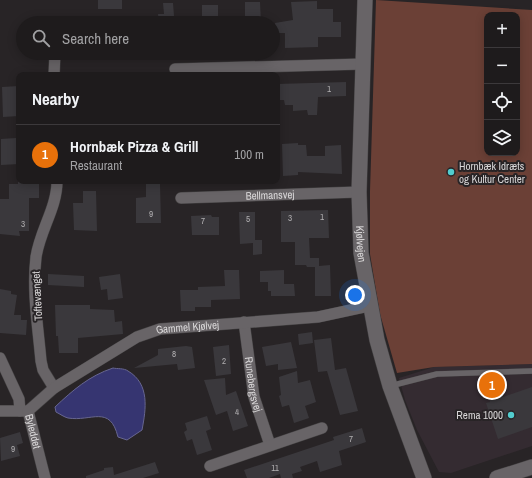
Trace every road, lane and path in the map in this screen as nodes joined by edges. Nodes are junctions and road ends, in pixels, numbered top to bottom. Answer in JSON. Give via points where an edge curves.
{"nodes":[{"id":1,"x":365,"y":0,"type":"edge"},
{"id":2,"x":55,"y":60,"type":"edge"},
{"id":3,"x":363,"y":64,"type":"junction"},
{"id":4,"x":175,"y":69,"type":"dead end"},
{"id":5,"x":54,"y":72,"type":"edge"},
{"id":6,"x":57,"y":184,"type":"edge"},
{"id":7,"x":359,"y":192,"type":"junction"},
{"id":8,"x":181,"y":198,"type":"dead end"},
{"id":9,"x":369,"y":306,"type":"junction"},
{"id":10,"x":244,"y":322,"type":"junction"},
{"id":11,"x":0,"y":358,"type":"edge"},
{"id":12,"x":532,"y":371,"type":"edge"},
{"id":13,"x":390,"y":386,"type":"junction"},
{"id":14,"x":54,"y":388,"type":"junction"},
{"id":15,"x":0,"y":411,"type":"edge"},
{"id":16,"x":24,"y":411,"type":"junction"},
{"id":17,"x":322,"y":428,"type":"dead end"},
{"id":18,"x":270,"y":445,"type":"junction"},
{"id":19,"x":210,"y":466,"type":"dead end"},
{"id":20,"x":532,"y":467,"type":"edge"},
{"id":21,"x":45,"y":478,"type":"edge"},
{"id":22,"x":424,"y":478,"type":"edge"},
{"id":23,"x":496,"y":478,"type":"edge"}],
"edges":[{"from":1,"to":3,"type":"street","name":"Kjølvejen"},
{"from":2,"to":5,"type":"street"},
{"from":3,"to":4,"type":"street"},
{"from":3,"to":7,"type":"street","name":"Kjølvejen"},
{"from":6,"to":14,"type":"street","name":"Toftevænget","via":[[57,195],[39,244],[34,280],[41,361],[43,370]]},
{"from":7,"to":8,"type":"street","name":"Bellmansvej"},
{"from":7,"to":9,"type":"street","name":"Kjølvejen","via":[[361,253]]},
{"from":9,"to":10,"type":"street","name":"Gammel Kjølvej","via":[[318,317]]},
{"from":9,"to":13,"type":"street","name":"Kjølvejen"},
{"from":10,"to":14,"type":"street","name":"Gammel Kjølvej","via":[[160,329],[137,337]]},
{"from":10,"to":18,"type":"street","name":"Runebergsvej","via":[[254,397]]},
{"from":11,"to":16,"type":"street"},
{"from":12,"to":13,"type":"lane","via":[[442,373]]},
{"from":13,"to":22,"type":"street","name":"Kjølvejen"},
{"from":14,"to":16,"type":"street","name":"Gammel Kjølvej"},
{"from":15,"to":16,"type":"street","name":"Byleddet"},
{"from":16,"to":21,"type":"street","name":"Byleddet"},
{"from":17,"to":18,"type":"street"},
{"from":18,"to":19,"type":"street"},
{"from":20,"to":23,"type":"street"}]}
